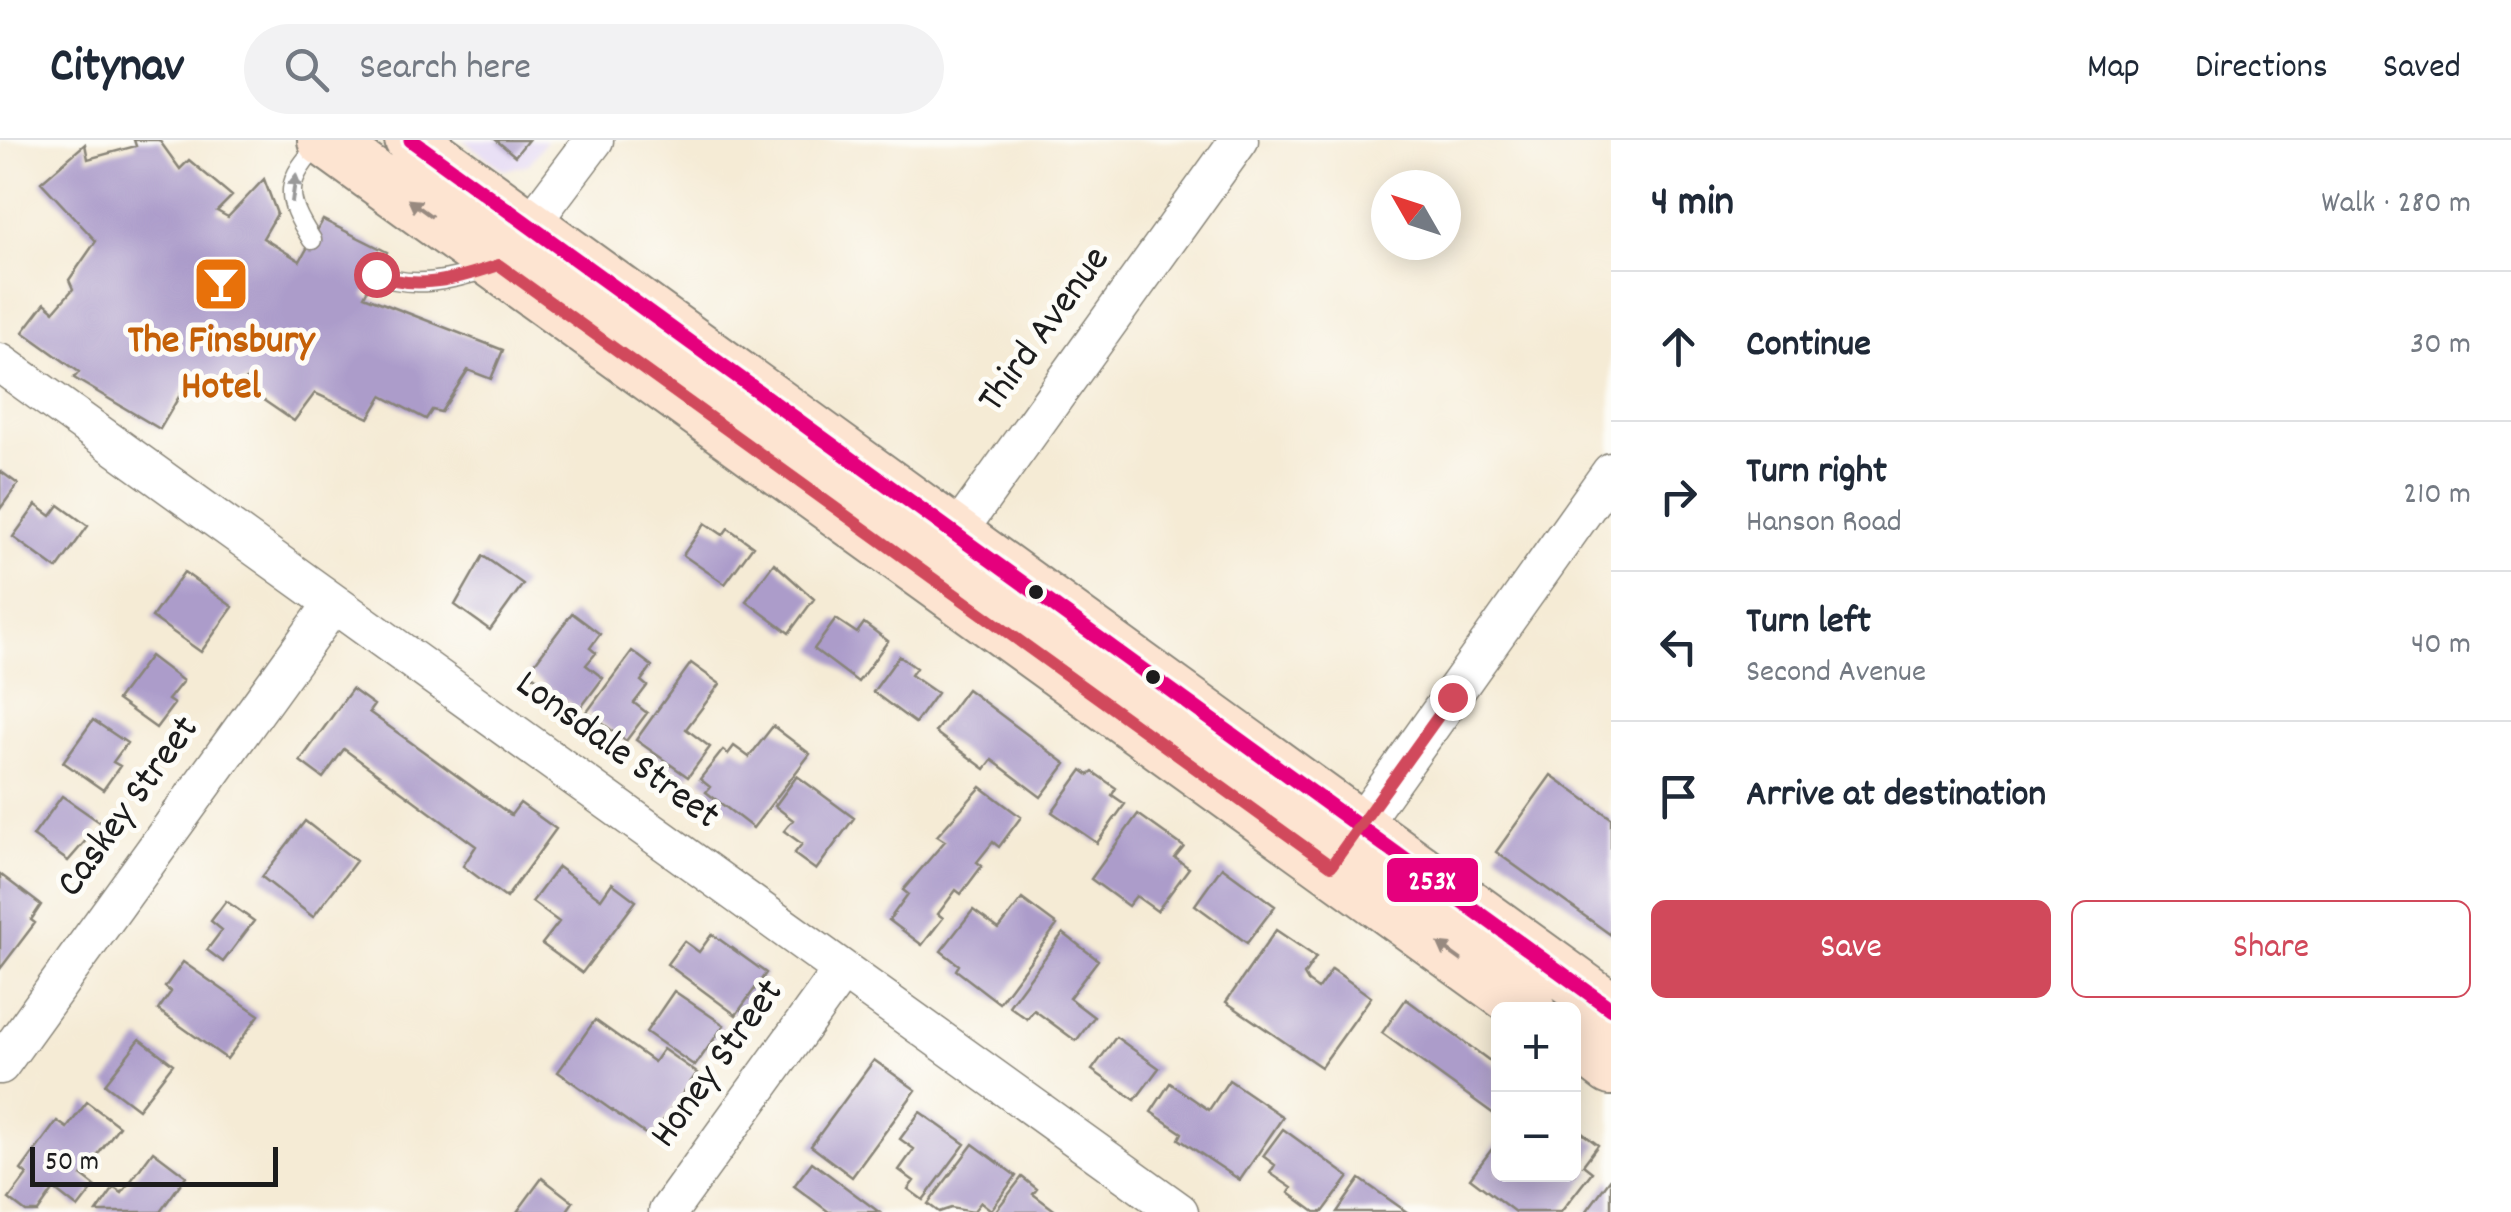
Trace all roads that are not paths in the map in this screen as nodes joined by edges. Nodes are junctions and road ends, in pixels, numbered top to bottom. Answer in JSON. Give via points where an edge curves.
{"nodes":[{"id":1,"x":323,"y":140,"type":"edge"},
{"id":2,"x":412,"y":140,"type":"edge"},
{"id":3,"x":594,"y":140,"type":"edge"},
{"id":4,"x":1239,"y":140,"type":"edge"},
{"id":5,"x":531,"y":224,"type":"junction"},
{"id":6,"x":312,"y":240,"type":"dead end"},
{"id":7,"x":499,"y":265,"type":"junction"},
{"id":8,"x":376,"y":274,"type":"dead end"},
{"id":9,"x":0,"y":363,"type":"edge"},
{"id":10,"x":1611,"y":472,"type":"edge"},
{"id":11,"x":940,"y":556,"type":"junction"},
{"id":12,"x":333,"y":604,"type":"junction"},
{"id":13,"x":1345,"y":847,"type":"junction"},
{"id":14,"x":842,"y":971,"type":"junction"},
{"id":15,"x":1520,"y":1002,"type":"edge"},
{"id":16,"x":1611,"y":1009,"type":"edge"},
{"id":17,"x":1581,"y":1047,"type":"edge"},
{"id":18,"x":0,"y":1065,"type":"edge"},
{"id":19,"x":1611,"y":1068,"type":"edge"},
{"id":20,"x":668,"y":1212,"type":"edge"},
{"id":21,"x":1179,"y":1212,"type":"edge"}],
"edges":[{"from":6,"to":1,"type":"lane","one_way":true,"via":[[292,208],[291,192],[296,168]]},
{"from":7,"to":1,"type":"main road","one_way":true},
{"from":2,"to":5,"type":"main road"},
{"from":3,"to":5,"type":"street"},
{"from":4,"to":11,"type":"street","name":"Third Avenue"},
{"from":5,"to":7,"type":"street"},
{"from":5,"to":11,"type":"main road"},
{"from":7,"to":8,"type":"lane","via":[[450,281],[392,281]]},
{"from":7,"to":11,"type":"main road"},
{"from":9,"to":12,"type":"street","name":"Lonsdale Street"},
{"from":10,"to":13,"type":"street"},
{"from":11,"to":13,"type":"main road"},
{"from":12,"to":14,"type":"street","name":"Lonsdale Street"},
{"from":12,"to":18,"type":"street","name":"Caskey Street"},
{"from":15,"to":13,"type":"main road","one_way":true},
{"from":13,"to":16,"type":"main road"},
{"from":14,"to":20,"type":"street","name":"Honey Street"},
{"from":14,"to":21,"type":"street","name":"Lonsdale Street"},
{"from":17,"to":19,"type":"main road"}]}
